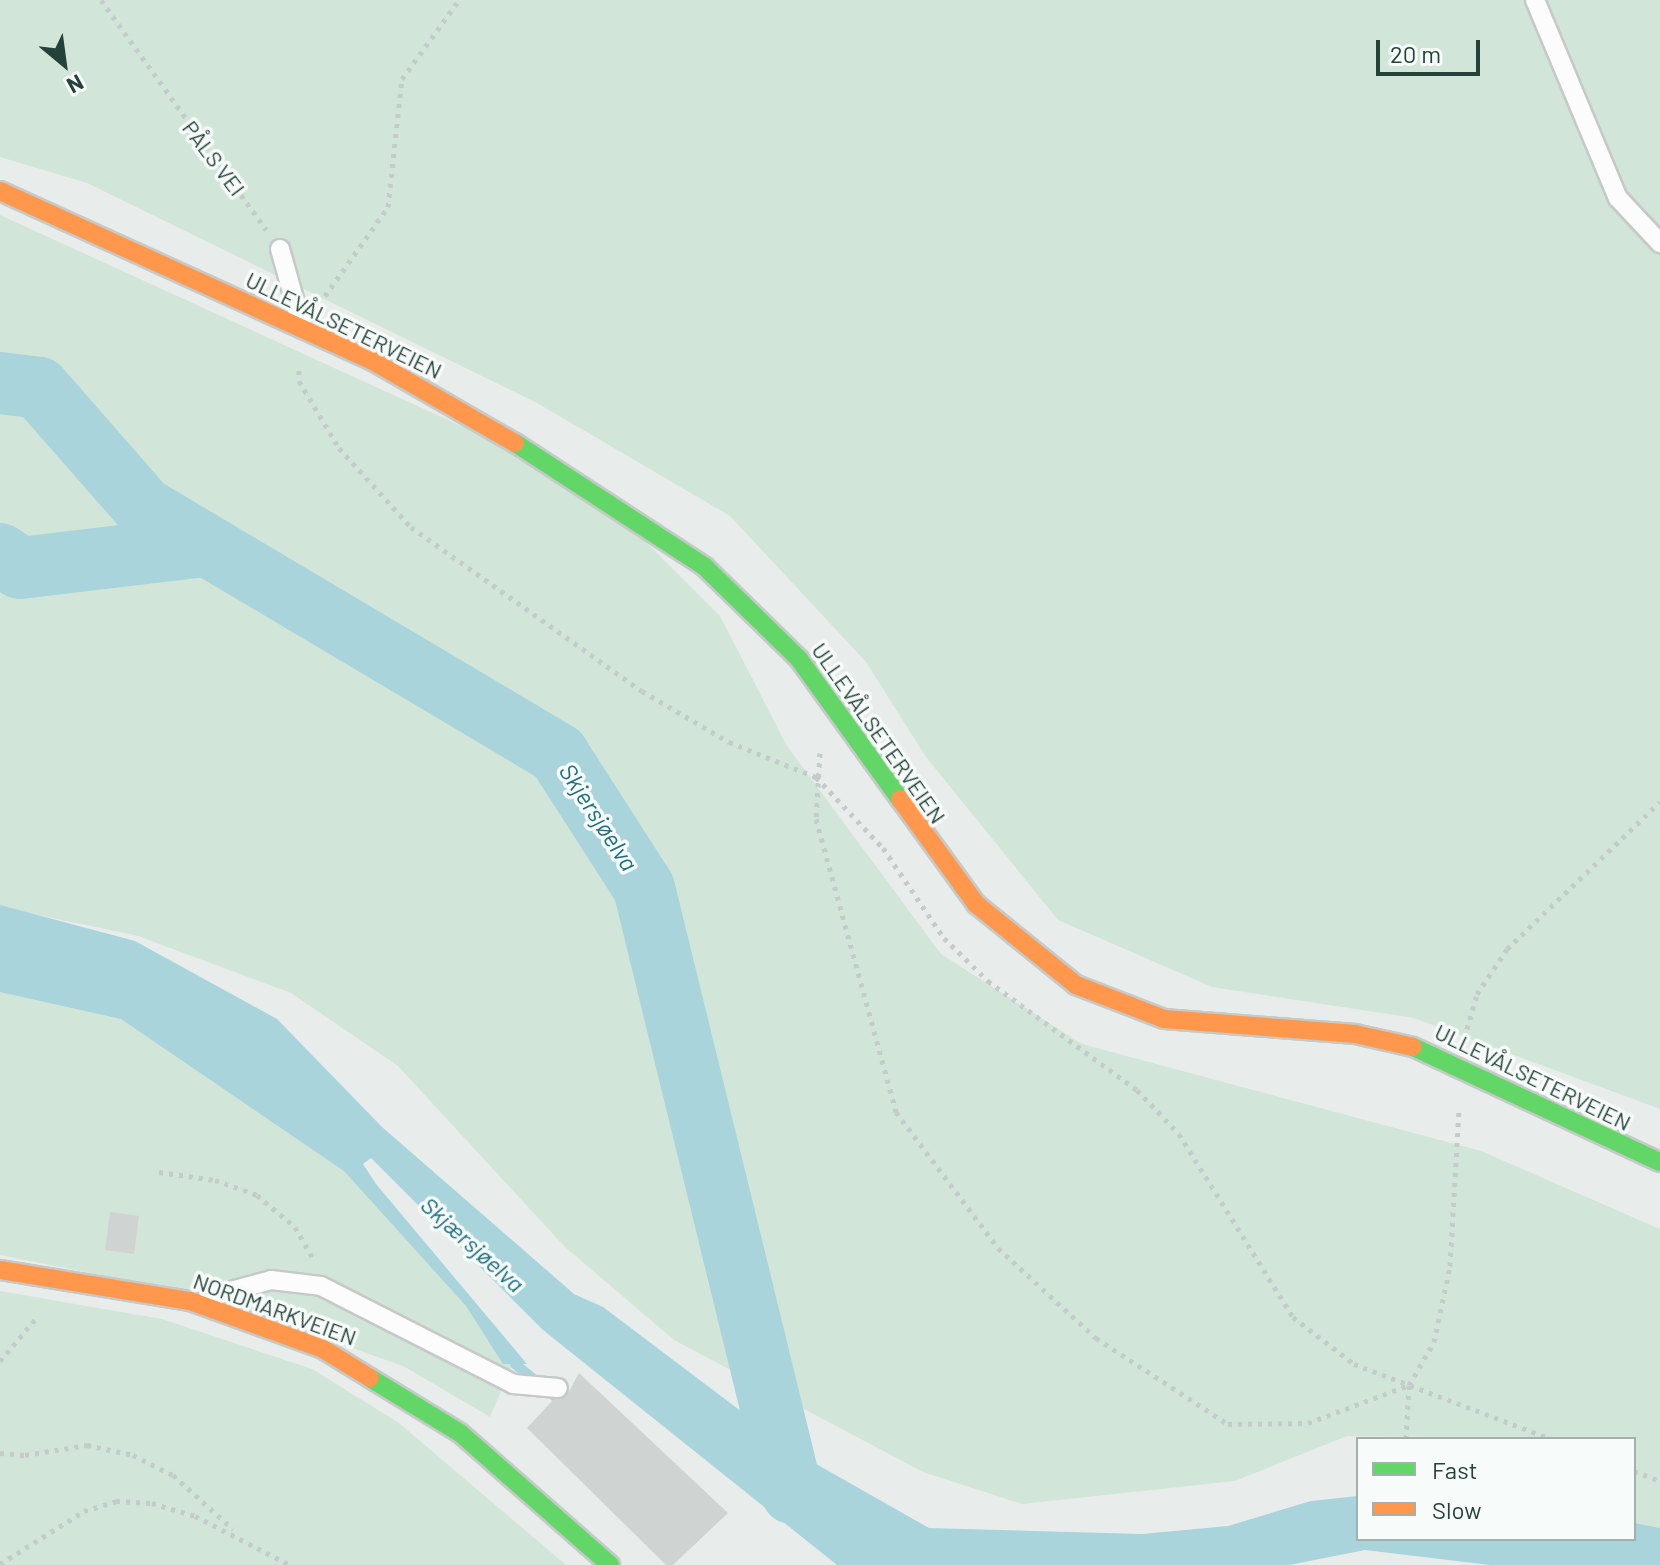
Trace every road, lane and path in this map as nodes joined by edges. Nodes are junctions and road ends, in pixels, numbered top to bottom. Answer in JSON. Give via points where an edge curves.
{"nodes":[{"id":1,"x":101,"y":0,"type":"edge"},
{"id":2,"x":459,"y":0,"type":"edge"},
{"id":3,"x":1535,"y":0,"type":"edge"},
{"id":4,"x":0,"y":191,"type":"edge"},
{"id":5,"x":1660,"y":243,"type":"edge"},
{"id":6,"x":280,"y":249,"type":"joint"},
{"id":7,"x":302,"y":328,"type":"junction"},
{"id":8,"x":827,"y":696,"type":"junction"},
{"id":9,"x":816,"y":777,"type":"junction"},
{"id":10,"x":1660,"y":1162,"type":"edge"},
{"id":11,"x":159,"y":1172,"type":"dead end"},
{"id":12,"x":0,"y":1270,"type":"edge"},
{"id":13,"x":321,"y":1286,"type":"junction"},
{"id":14,"x":190,"y":1301,"type":"junction"},
{"id":15,"x":41,"y":1312,"type":"dead end"},
{"id":16,"x":0,"y":1361,"type":"edge"},
{"id":17,"x":1409,"y":1385,"type":"junction"},
{"id":18,"x":558,"y":1388,"type":"dead end"},
{"id":19,"x":1546,"y":1437,"type":"edge"},
{"id":20,"x":0,"y":1453,"type":"edge"},
{"id":21,"x":1636,"y":1472,"type":"edge"},
{"id":22,"x":1660,"y":1481,"type":"edge"},
{"id":23,"x":237,"y":1533,"type":"junction"},
{"id":24,"x":0,"y":1564,"type":"edge"},
{"id":25,"x":290,"y":1565,"type":"edge"},
{"id":26,"x":610,"y":1565,"type":"edge"}],
"edges":[{"from":1,"to":6,"type":"path","name":"PÅLS VEI"},
{"from":2,"to":7,"type":"path","via":[[402,79],[388,207]]},
{"from":3,"to":5,"type":"lane","via":[[1618,198],[1635,224]]},
{"from":4,"to":7,"type":"street","name":"ULLEVÅLSETERVEIEN"},
{"from":6,"to":7,"type":"lane"},
{"from":7,"to":8,"type":"street","name":"ULLEVÅLSETERVEIEN","via":[[371,360],[571,476],[705,567],[762,617]]},
{"from":7,"to":9,"type":"path","via":[[299,381],[339,448],[411,527],[642,691],[729,742]]},
{"from":8,"to":9,"type":"path"},
{"from":8,"to":10,"type":"street","name":"ULLEVÅLSETERVEIEN","via":[[933,852],[976,904],[1076,985],[1164,1019],[1355,1034],[1428,1051]]},
{"from":9,"to":17,"type":"path","via":[[883,848],[944,938],[988,981],[1137,1090],[1179,1134],[1293,1317],[1354,1364]]},
{"from":9,"to":17,"type":"path","via":[[816,819],[896,1112],[998,1248],[1096,1338],[1228,1424],[1308,1423]]},
{"from":11,"to":13,"type":"path","via":[[215,1180],[257,1195],[295,1227]]},
{"from":12,"to":14,"type":"street","name":"NORDMARKVEIEN"},
{"from":13,"to":14,"type":"lane","via":[[271,1280]]},
{"from":13,"to":18,"type":"lane","via":[[513,1384]]},
{"from":14,"to":26,"type":"street","name":"NORDMARKVEIEN","via":[[323,1349],[385,1382],[460,1433]]},
{"from":15,"to":16,"type":"path"},
{"from":17,"to":19,"type":"path"},
{"from":20,"to":23,"type":"path","via":[[25,1455],[87,1445],[133,1455],[173,1475]]},
{"from":21,"to":22,"type":"path"},
{"from":23,"to":24,"type":"path","via":[[152,1503],[116,1501],[59,1525]]},
{"from":23,"to":25,"type":"path"}]}
